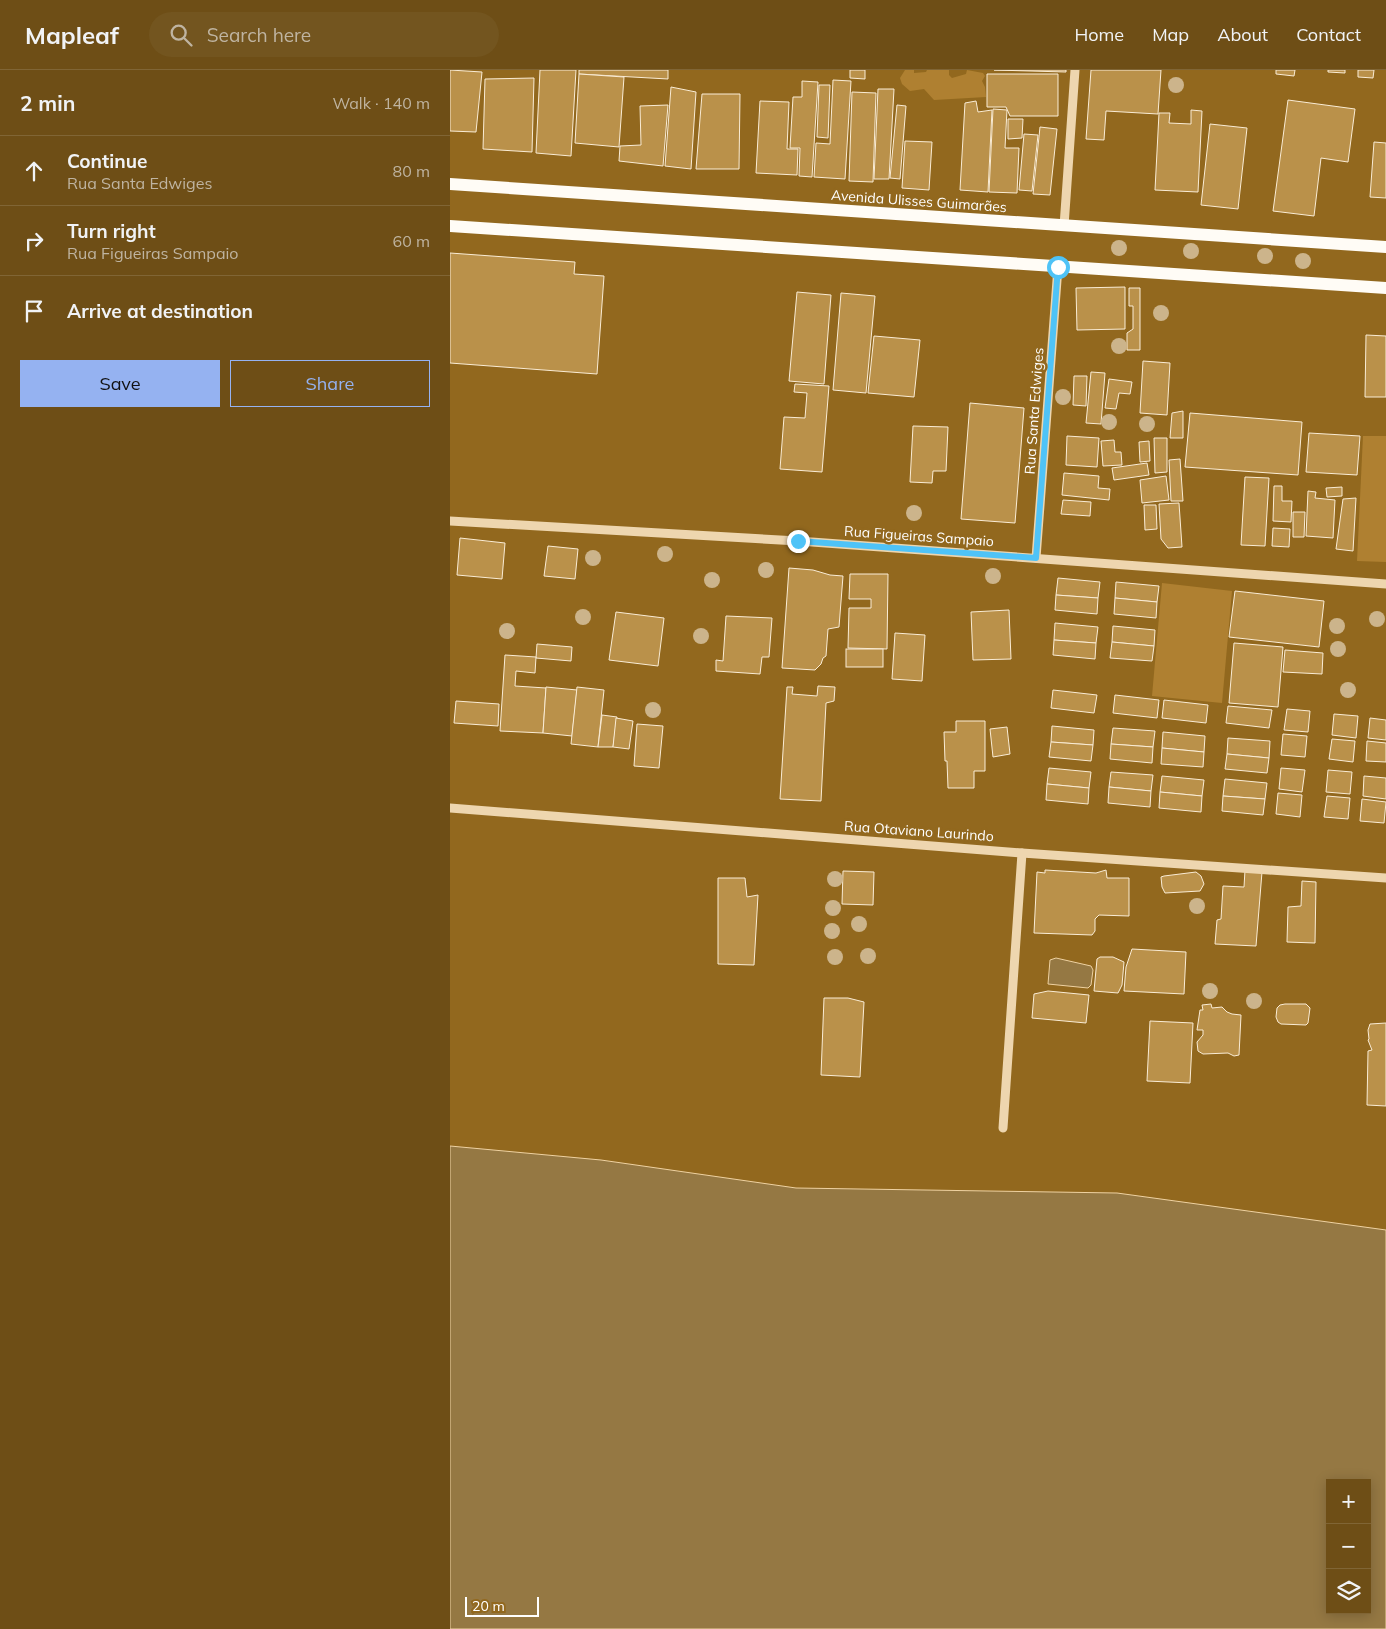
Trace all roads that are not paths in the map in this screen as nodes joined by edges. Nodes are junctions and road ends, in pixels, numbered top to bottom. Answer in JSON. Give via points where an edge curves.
{"nodes":[{"id":1,"x":1075,"y":70,"type":"edge"},
{"id":2,"x":450,"y":184,"type":"edge"},
{"id":3,"x":450,"y":226,"type":"edge"},
{"id":4,"x":1064,"y":226,"type":"junction"},
{"id":5,"x":1386,"y":247,"type":"edge"},
{"id":6,"x":1058,"y":267,"type":"junction"},
{"id":7,"x":1386,"y":288,"type":"edge"},
{"id":8,"x":450,"y":521,"type":"edge"},
{"id":9,"x":1036,"y":558,"type":"junction"},
{"id":10,"x":1386,"y":584,"type":"edge"},
{"id":11,"x":450,"y":808,"type":"edge"},
{"id":12,"x":1022,"y":853,"type":"junction"},
{"id":13,"x":1386,"y":878,"type":"edge"},
{"id":14,"x":1003,"y":1128,"type":"dead end"}],
"edges":[{"from":1,"to":4,"type":"street"},
{"from":2,"to":4,"type":"main road","name":"Avenida Ulisses Guimarães"},
{"from":3,"to":6,"type":"main road"},
{"from":4,"to":5,"type":"main road","name":"Avenida Ulisses Guimarães"},
{"from":6,"to":7,"type":"main road"},
{"from":6,"to":9,"type":"street","name":"Rua Santa Edwiges"},
{"from":8,"to":9,"type":"street","name":"Rua Figueiras Sampaio"},
{"from":9,"to":10,"type":"street","name":"Rua Figueiras Sampaio"},
{"from":11,"to":12,"type":"street","name":"Rua Otaviano Laurindo"},
{"from":12,"to":13,"type":"street","name":"Rua Otaviano Laurindo"},
{"from":12,"to":14,"type":"street"}]}
